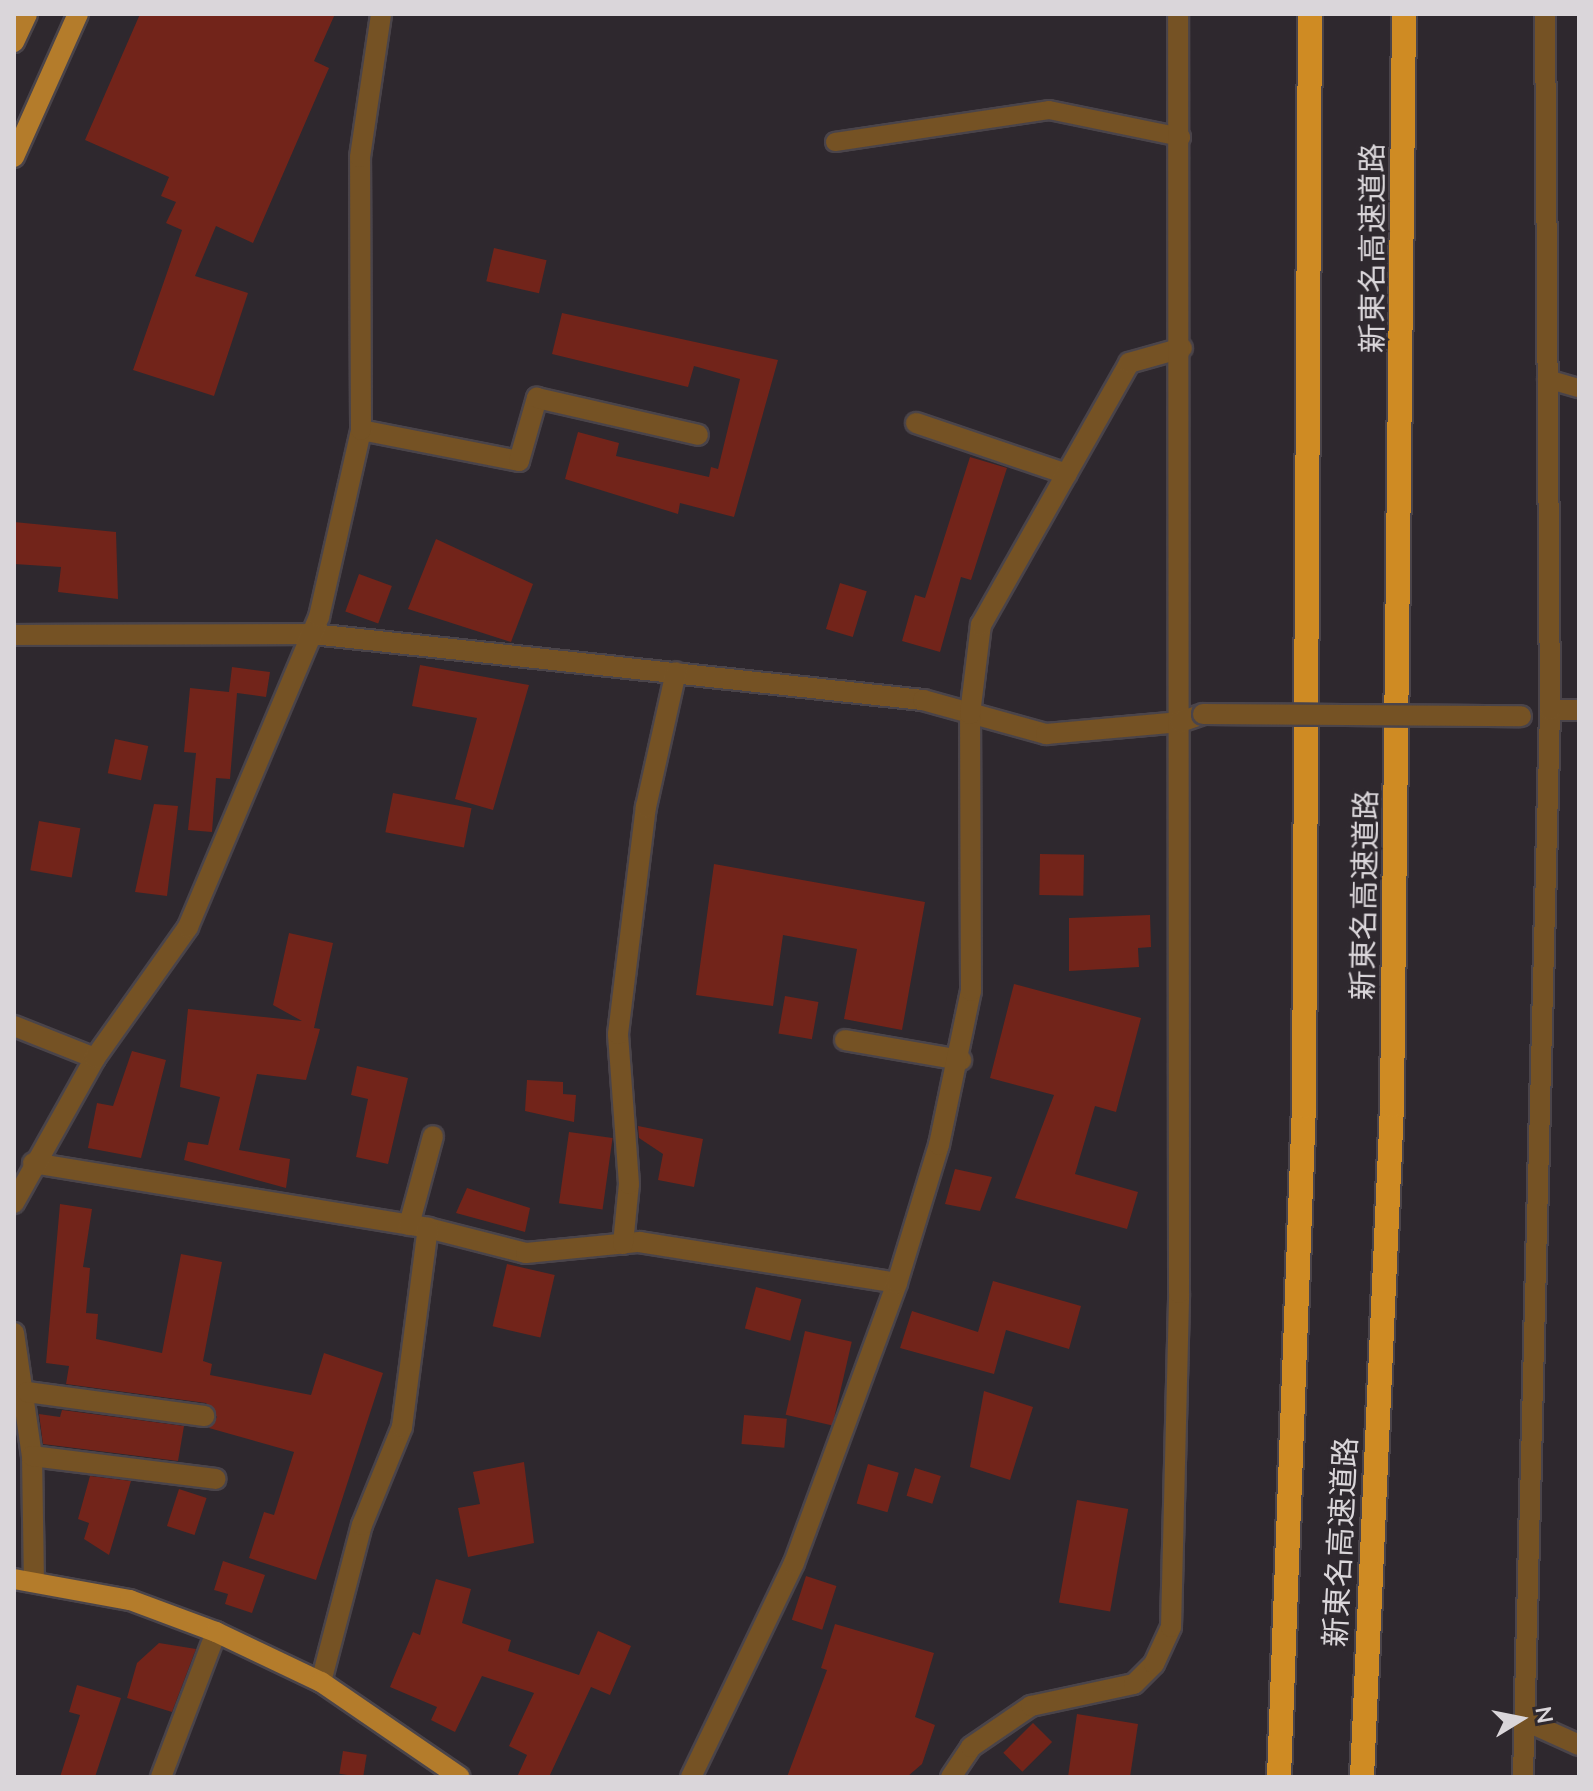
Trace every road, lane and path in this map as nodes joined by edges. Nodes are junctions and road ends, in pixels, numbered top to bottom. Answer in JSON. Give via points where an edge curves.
{"nodes":[{"id":1,"x":27,"y":14,"type":"edge"},
{"id":2,"x":78,"y":14,"type":"edge"},
{"id":3,"x":381,"y":14,"type":"edge"},
{"id":4,"x":1178,"y":14,"type":"edge"},
{"id":5,"x":1310,"y":14,"type":"edge"},
{"id":6,"x":1404,"y":14,"type":"edge"},
{"id":7,"x":1545,"y":14,"type":"edge"},
{"id":8,"x":14,"y":42,"type":"edge"},
{"id":9,"x":1181,"y":137,"type":"junction"},
{"id":10,"x":835,"y":142,"type":"dead end"},
{"id":11,"x":14,"y":157,"type":"edge"},
{"id":12,"x":1182,"y":348,"type":"junction"},
{"id":13,"x":1547,"y":379,"type":"junction"},
{"id":14,"x":1579,"y":388,"type":"edge"},
{"id":15,"x":916,"y":423,"type":"dead end"},
{"id":16,"x":361,"y":430,"type":"junction"},
{"id":17,"x":698,"y":435,"type":"dead end"},
{"id":18,"x":1067,"y":474,"type":"junction"},
{"id":19,"x":313,"y":634,"type":"junction"},
{"id":20,"x":14,"y":635,"type":"edge"},
{"id":21,"x":676,"y":672,"type":"junction"},
{"id":22,"x":1550,"y":710,"type":"junction"},
{"id":23,"x":1579,"y":710,"type":"edge"},
{"id":24,"x":970,"y":714,"type":"junction"},
{"id":25,"x":1180,"y":722,"type":"junction"},
{"id":26,"x":14,"y":1026,"type":"edge"},
{"id":27,"x":845,"y":1040,"type":"dead end"},
{"id":28,"x":95,"y":1058,"type":"junction"},
{"id":29,"x":961,"y":1060,"type":"junction"},
{"id":30,"x":433,"y":1136,"type":"dead end"},
{"id":31,"x":33,"y":1163,"type":"junction"},
{"id":32,"x":14,"y":1203,"type":"edge"},
{"id":33,"x":419,"y":1227,"type":"junction"},
{"id":34,"x":623,"y":1244,"type":"junction"},
{"id":35,"x":897,"y":1283,"type":"junction"},
{"id":36,"x":14,"y":1333,"type":"edge"},
{"id":37,"x":27,"y":1392,"type":"junction"},
{"id":38,"x":204,"y":1416,"type":"dead end"},
{"id":39,"x":32,"y":1456,"type":"junction"},
{"id":40,"x":216,"y":1479,"type":"dead end"},
{"id":41,"x":24,"y":1580,"type":"edge"},
{"id":42,"x":216,"y":1632,"type":"junction"},
{"id":43,"x":321,"y":1682,"type":"junction"},
{"id":44,"x":1528,"y":1722,"type":"junction"},
{"id":45,"x":1579,"y":1745,"type":"edge"},
{"id":46,"x":161,"y":1777,"type":"edge"},
{"id":47,"x":460,"y":1777,"type":"edge"},
{"id":48,"x":691,"y":1777,"type":"edge"},
{"id":49,"x":951,"y":1777,"type":"edge"},
{"id":50,"x":1279,"y":1777,"type":"edge"},
{"id":51,"x":1362,"y":1777,"type":"edge"},
{"id":52,"x":1523,"y":1777,"type":"edge"}],
"edges":[{"from":1,"to":8,"type":"main road"},
{"from":2,"to":11,"type":"main road"},
{"from":3,"to":16,"type":"street","via":[[360,157]]},
{"from":4,"to":9,"type":"street"},
{"from":5,"to":50,"type":"highway","name":"新東名高速道路","via":[[1304,1106]]},
{"from":6,"to":51,"type":"highway","name":"新東名高速道路","via":[[1392,1090]]},
{"from":7,"to":13,"type":"street"},
{"from":9,"to":10,"type":"lane","via":[[1049,110]]},
{"from":9,"to":12,"type":"street"},
{"from":12,"to":18,"type":"street","via":[[1129,363]]},
{"from":12,"to":25,"type":"street"},
{"from":13,"to":14,"type":"lane"},
{"from":13,"to":22,"type":"street"},
{"from":15,"to":18,"type":"street"},
{"from":16,"to":17,"type":"street","via":[[519,461],[537,398]]},
{"from":16,"to":19,"type":"street"},
{"from":18,"to":24,"type":"street","via":[[981,625]]},
{"from":19,"to":20,"type":"street"},
{"from":19,"to":21,"type":"street"},
{"from":19,"to":28,"type":"street","via":[[188,927]]},
{"from":21,"to":24,"type":"street","via":[[923,700]]},
{"from":21,"to":34,"type":"street","via":[[646,807],[618,1034],[629,1184]]},
{"from":22,"to":23,"type":"street"},
{"from":22,"to":25,"type":"street","bridge":true,"via":[[1521,716],[1203,714]]},
{"from":22,"to":44,"type":"street","via":[[1529,1371]]},
{"from":24,"to":25,"type":"street","via":[[1046,734]]},
{"from":24,"to":29,"type":"street","via":[[971,991]]},
{"from":25,"to":49,"type":"street","via":[[1171,1627],[1154,1664],[1134,1684],[1031,1706],[971,1747]]},
{"from":26,"to":28,"type":"street"},
{"from":27,"to":29,"type":"street"},
{"from":28,"to":31,"type":"street"},
{"from":29,"to":35,"type":"street"},
{"from":30,"to":33,"type":"street"},
{"from":31,"to":32,"type":"street"},
{"from":31,"to":33,"type":"street"},
{"from":33,"to":34,"type":"street","via":[[526,1253]]},
{"from":33,"to":43,"type":"street","via":[[402,1427],[362,1525]]},
{"from":34,"to":35,"type":"street"},
{"from":35,"to":48,"type":"street","via":[[794,1563]]},
{"from":36,"to":37,"type":"street"},
{"from":37,"to":38,"type":"street"},
{"from":37,"to":39,"type":"street"},
{"from":39,"to":40,"type":"street"},
{"from":39,"to":41,"type":"street"},
{"from":41,"to":42,"type":"main road","via":[[130,1600]]},
{"from":42,"to":43,"type":"main road"},
{"from":42,"to":46,"type":"street"},
{"from":43,"to":47,"type":"main road"},
{"from":44,"to":45,"type":"street"},
{"from":44,"to":52,"type":"street"}]}
